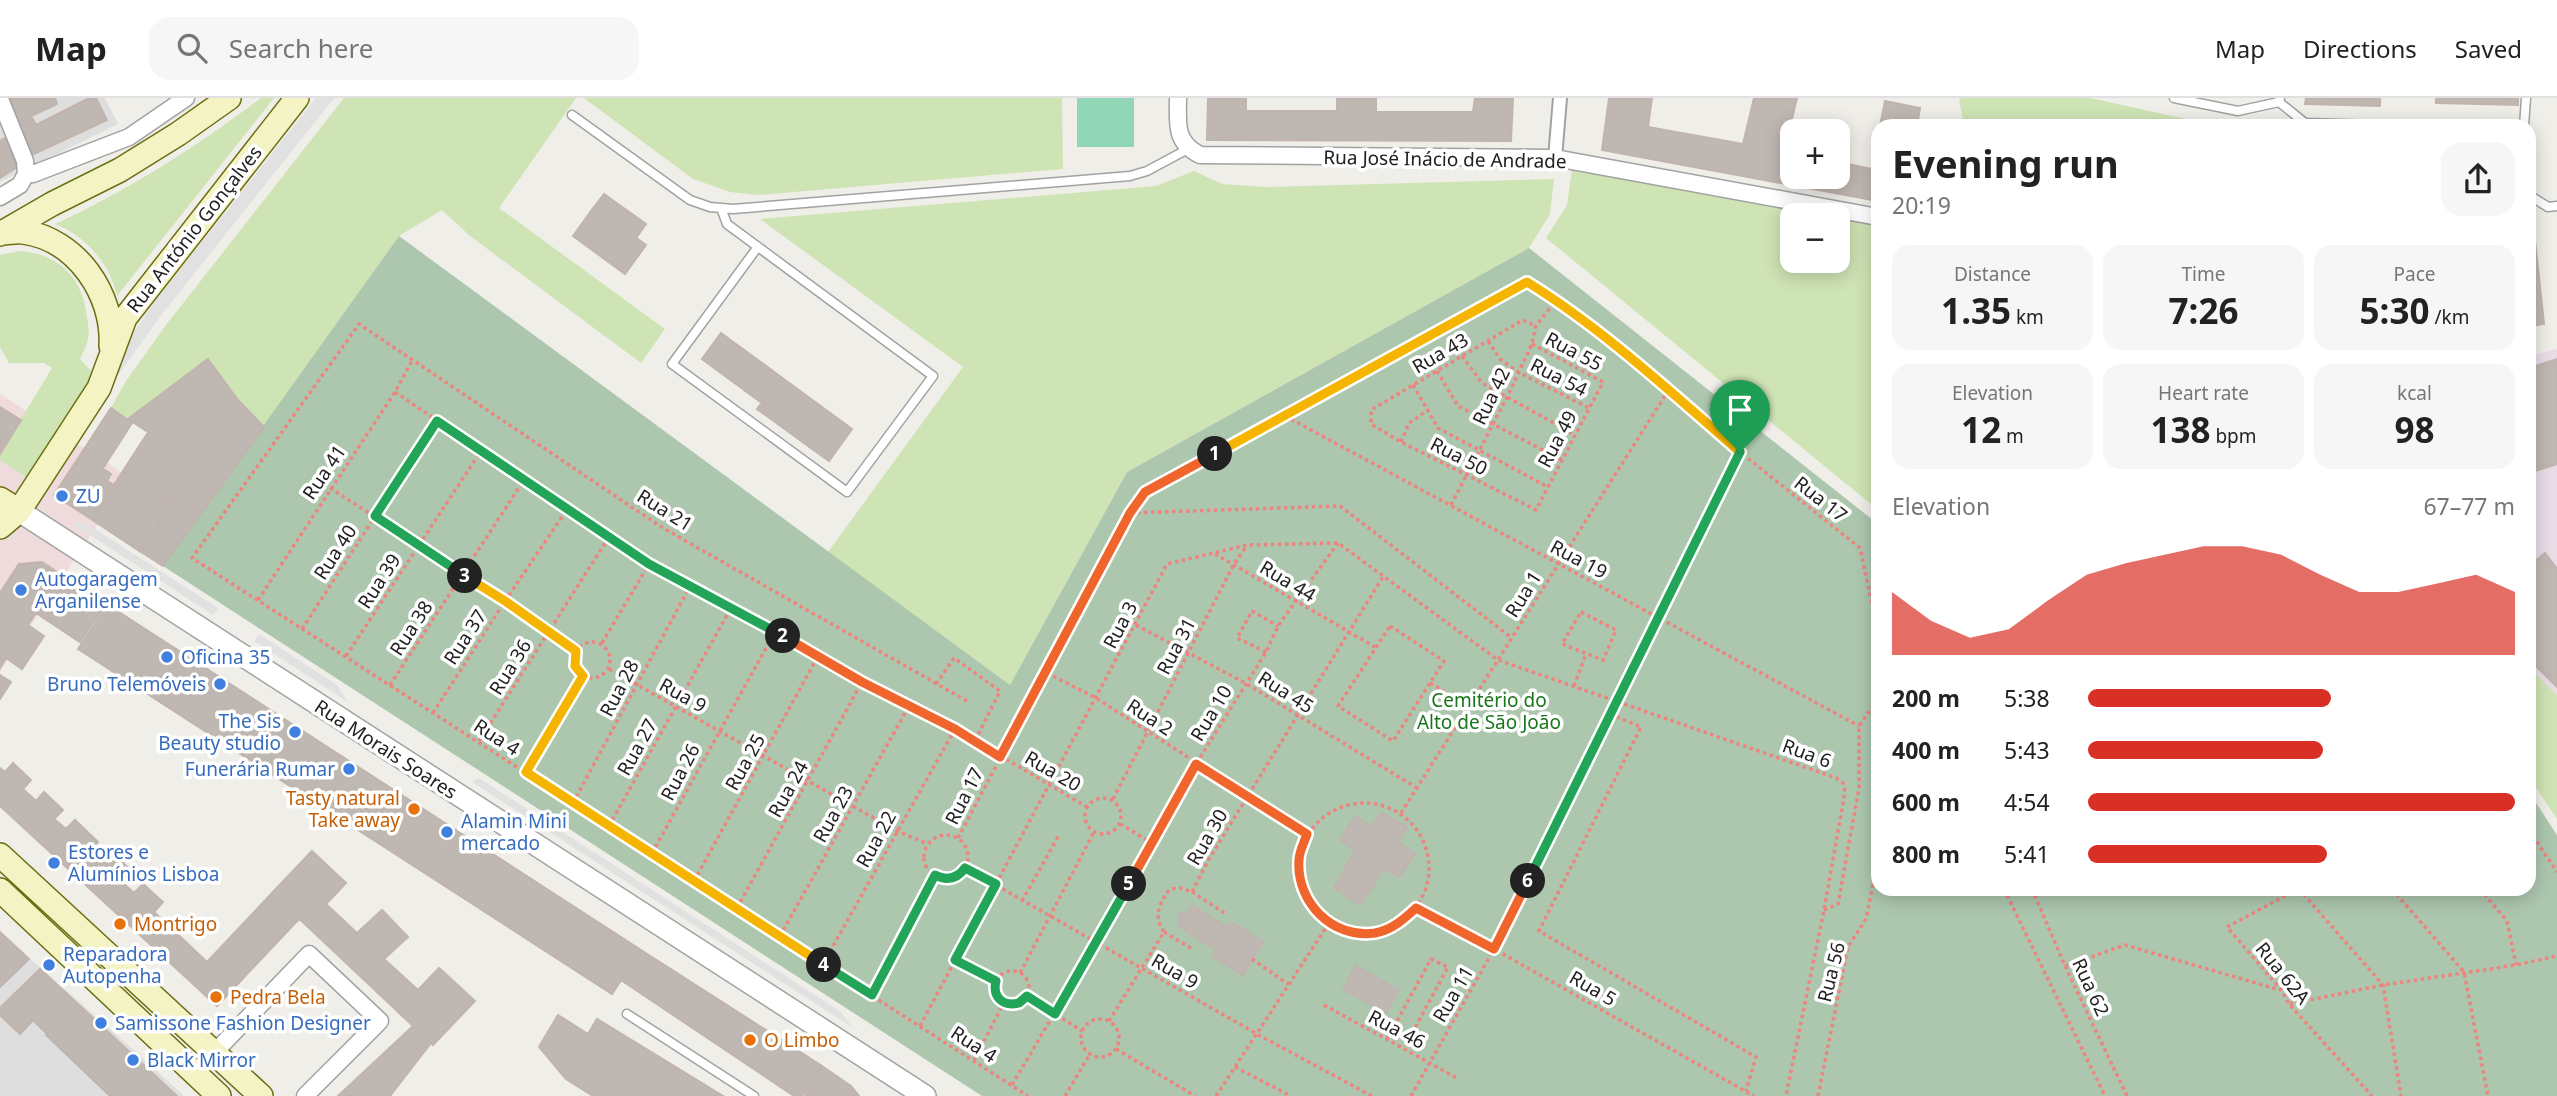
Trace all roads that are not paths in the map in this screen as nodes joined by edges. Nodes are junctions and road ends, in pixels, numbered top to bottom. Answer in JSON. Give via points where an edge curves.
{"nodes":[{"id":1,"x":186,"y":98,"type":"edge"},
{"id":2,"x":229,"y":98,"type":"edge"},
{"id":3,"x":297,"y":98,"type":"edge"},
{"id":4,"x":1178,"y":98,"type":"edge"},
{"id":5,"x":1560,"y":98,"type":"edge"},
{"id":6,"x":2174,"y":98,"type":"edge"},
{"id":7,"x":2526,"y":98,"type":"edge"},
{"id":8,"x":0,"y":99,"type":"edge"},
{"id":9,"x":2279,"y":100,"type":"edge"},
{"id":10,"x":572,"y":115,"type":"dead end"},
{"id":11,"x":2300,"y":119,"type":"edge"},
{"id":12,"x":2524,"y":119,"type":"edge"},
{"id":13,"x":1188,"y":149,"type":"junction"},
{"id":14,"x":1555,"y":158,"type":"junction"},
{"id":15,"x":26,"y":174,"type":"junction"},
{"id":16,"x":0,"y":197,"type":"edge"},
{"id":17,"x":2536,"y":199,"type":"edge"},
{"id":18,"x":2557,"y":206,"type":"edge"},
{"id":19,"x":721,"y":208,"type":"junction"},
{"id":20,"x":1871,"y":216,"type":"edge"},
{"id":21,"x":1,"y":233,"type":"edge"},
{"id":22,"x":757,"y":247,"type":"junction"},
{"id":23,"x":111,"y":357,"type":"junction"},
{"id":24,"x":9,"y":505,"type":"edge"},
{"id":25,"x":0,"y":527,"type":"edge"},
{"id":26,"x":2,"y":859,"type":"edge"},
{"id":27,"x":0,"y":890,"type":"edge"},
{"id":28,"x":627,"y":1014,"type":"dead end"},
{"id":29,"x":215,"y":1052,"type":"junction"},
{"id":30,"x":196,"y":1073,"type":"junction"},
{"id":31,"x":917,"y":1094,"type":"edge"},
{"id":32,"x":219,"y":1096,"type":"edge"},
{"id":33,"x":261,"y":1096,"type":"edge"},
{"id":34,"x":305,"y":1096,"type":"edge"},
{"id":35,"x":754,"y":1096,"type":"edge"}],
"edges":[{"from":1,"to":15,"type":"street","via":[[130,137]]},
{"from":2,"to":21,"type":"main road","via":[[120,170]]},
{"from":3,"to":23,"type":"main road","name":"Rua António Gonçalves","via":[[125,318]]},
{"from":4,"to":13,"type":"street","via":[[1180,133]]},
{"from":5,"to":14,"type":"street"},
{"from":6,"to":9,"type":"lane","via":[[2238,111]]},
{"from":7,"to":12,"type":"lane"},
{"from":8,"to":15,"type":"street"},
{"from":9,"to":11,"type":"lane"},
{"from":10,"to":19,"type":"lane","via":[[690,200]]},
{"from":13,"to":14,"type":"street","name":"Rua José Inácio de Andrade","via":[[1213,156]]},
{"from":13,"to":19,"type":"lane","via":[[1130,176]]},
{"from":14,"to":20,"type":"street","name":"Rua José Inácio de Andrade"},
{"from":15,"to":16,"type":"street","via":[[20,185]]},
{"from":17,"to":18,"type":"lane","via":[[2548,207]]},
{"from":19,"to":22,"type":"lane","via":[[727,225]]},
{"from":21,"to":23,"type":"main road","via":[[39,236],[68,252],[92,276],[110,323]]},
{"from":22,"to":22,"type":"lane","via":[[933,376],[847,492],[672,364]]},
{"from":23,"to":24,"type":"main road","name":"Rua António Gonçalves","via":[[99,388]]},
{"from":24,"to":25,"type":"main road","name":"Rua António Gonçalves"},
{"from":24,"to":31,"type":"street","name":"Rua Morais Soares"},
{"from":26,"to":29,"type":"main road"},
{"from":27,"to":30,"type":"main road"},
{"from":28,"to":35,"type":"lane"},
{"from":29,"to":30,"type":"main road"},
{"from":29,"to":33,"type":"main road"},
{"from":29,"to":34,"type":"street","via":[[309,954],[380,1021]]},
{"from":30,"to":32,"type":"main road"}]}
